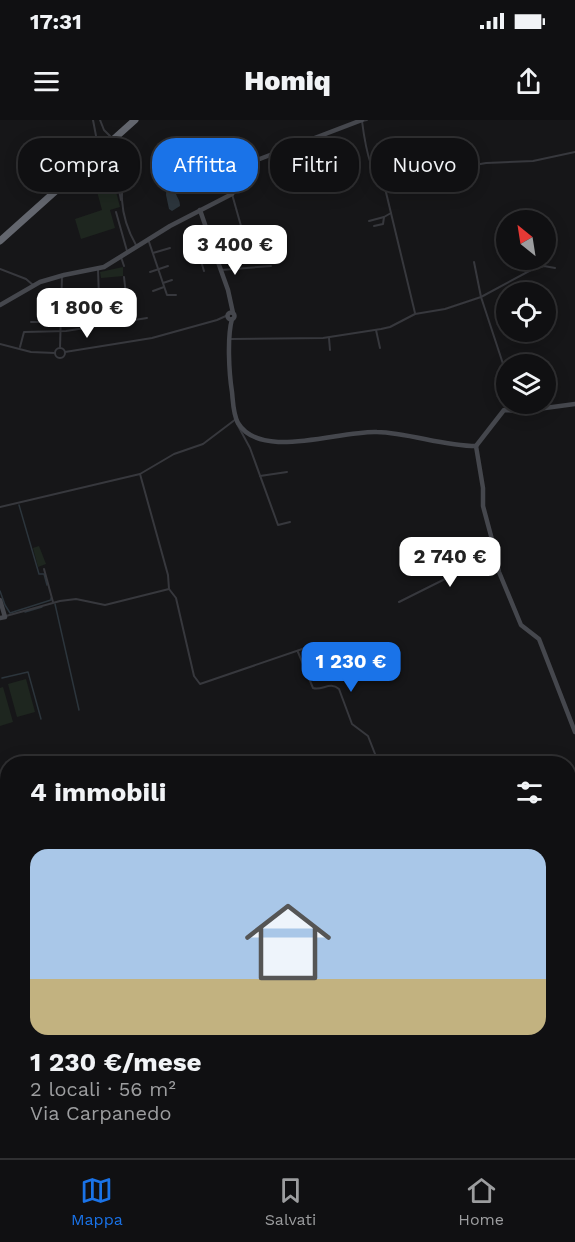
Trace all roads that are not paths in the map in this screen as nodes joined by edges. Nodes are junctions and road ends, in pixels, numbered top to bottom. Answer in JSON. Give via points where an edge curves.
{"nodes":[{"id":1,"x":93,"y":120,"type":"edge"},
{"id":2,"x":100,"y":120,"type":"edge"},
{"id":3,"x":130,"y":120,"type":"edge"},
{"id":4,"x":135,"y":120,"type":"edge"},
{"id":5,"x":364,"y":120,"type":"edge"},
{"id":6,"x":353,"y":122,"type":"edge"},
{"id":7,"x":96,"y":138,"type":"edge"},
{"id":8,"x":315,"y":138,"type":"edge"},
{"id":9,"x":575,"y":152,"type":"edge"},
{"id":10,"x":270,"y":155,"type":"edge"},
{"id":11,"x":371,"y":162,"type":"edge"},
{"id":12,"x":478,"y":164,"type":"edge"},
{"id":13,"x":120,"y":192,"type":"edge"},
{"id":14,"x":386,"y":192,"type":"edge"},
{"id":15,"x":232,"y":194,"type":"junction"},
{"id":16,"x":123,"y":205,"type":"junction"},
{"id":17,"x":200,"y":210,"type":"junction"},
{"id":18,"x":116,"y":212,"type":"dead end"},
{"id":19,"x":391,"y":213,"type":"junction"},
{"id":20,"x":384,"y":217,"type":"junction"},
{"id":21,"x":369,"y":221,"type":"dead end"},
{"id":22,"x":242,"y":226,"type":"dead end"},
{"id":23,"x":374,"y":226,"type":"dead end"},
{"id":24,"x":0,"y":239,"type":"edge"},
{"id":25,"x":148,"y":239,"type":"junction"},
{"id":26,"x":211,"y":245,"type":"junction"},
{"id":27,"x":137,"y":246,"type":"junction"},
{"id":28,"x":170,"y":248,"type":"dead end"},
{"id":29,"x":127,"y":251,"type":"junction"},
{"id":30,"x":153,"y":253,"type":"junction"},
{"id":31,"x":120,"y":256,"type":"junction"},
{"id":32,"x":474,"y":262,"type":"dead end"},
{"id":33,"x":124,"y":266,"type":"dead end"},
{"id":34,"x":168,"y":266,"type":"dead end"},
{"id":35,"x":271,"y":266,"type":"dead end"},
{"id":36,"x":0,"y":269,"type":"edge"},
{"id":37,"x":159,"y":269,"type":"junction"},
{"id":38,"x":98,"y":270,"type":"junction"},
{"id":39,"x":221,"y":270,"type":"junction"},
{"id":40,"x":531,"y":270,"type":"edge"},
{"id":41,"x":204,"y":271,"type":"dead end"},
{"id":42,"x":150,"y":272,"type":"dead end"},
{"id":43,"x":60,"y":277,"type":"junction"},
{"id":44,"x":124,"y":277,"type":"dead end"},
{"id":45,"x":172,"y":280,"type":"dead end"},
{"id":46,"x":33,"y":285,"type":"junction"},
{"id":47,"x":164,"y":285,"type":"junction"},
{"id":48,"x":153,"y":291,"type":"dead end"},
{"id":49,"x":176,"y":295,"type":"dead end"},
{"id":50,"x":126,"y":296,"type":"junction"},
{"id":51,"x":481,"y":297,"type":"junction"},
{"id":52,"x":99,"y":301,"type":"junction"},
{"id":53,"x":0,"y":305,"type":"edge"},
{"id":54,"x":415,"y":314,"type":"junction"},
{"id":55,"x":229,"y":316,"type":"junction"},
{"id":56,"x":147,"y":318,"type":"dead end"},
{"id":57,"x":129,"y":321,"type":"junction"},
{"id":58,"x":31,"y":322,"type":"dead end"},
{"id":59,"x":60,"y":322,"type":"junction"},
{"id":60,"x":100,"y":326,"type":"junction"},
{"id":61,"x":376,"y":330,"type":"junction"},
{"id":62,"x":60,"y":332,"type":"junction"},
{"id":63,"x":329,"y":338,"type":"junction"},
{"id":64,"x":231,"y":339,"type":"junction"},
{"id":65,"x":0,"y":344,"type":"edge"},
{"id":66,"x":20,"y":347,"type":"dead end"},
{"id":67,"x":60,"y":348,"type":"junction"},
{"id":68,"x":380,"y":348,"type":"dead end"},
{"id":69,"x":330,"y":350,"type":"dead end"},
{"id":70,"x":65,"y":352,"type":"junction"},
{"id":71,"x":55,"y":353,"type":"junction"},
{"id":72,"x":500,"y":354,"type":"edge"},
{"id":73,"x":575,"y":404,"type":"edge"},
{"id":74,"x":556,"y":407,"type":"edge"},
{"id":75,"x":500,"y":414,"type":"edge"},
{"id":76,"x":236,"y":419,"type":"junction"},
{"id":77,"x":239,"y":427,"type":"junction"},
{"id":78,"x":476,"y":446,"type":"junction"},
{"id":79,"x":286,"y":472,"type":"dead end"},
{"id":80,"x":140,"y":474,"type":"junction"},
{"id":81,"x":260,"y":476,"type":"junction"},
{"id":82,"x":0,"y":507,"type":"edge"},
{"id":83,"x":290,"y":522,"type":"dead end"},
{"id":84,"x":495,"y":557,"type":"junction"},
{"id":85,"x":44,"y":569,"type":"dead end"},
{"id":86,"x":169,"y":589,"type":"junction"},
{"id":87,"x":1,"y":602,"type":"edge"},
{"id":88,"x":53,"y":602,"type":"junction"},
{"id":89,"x":399,"y":602,"type":"dead end"},
{"id":90,"x":4,"y":617,"type":"edge"},
{"id":91,"x":314,"y":645,"type":"dead end"},
{"id":92,"x":298,"y":652,"type":"junction"},
{"id":93,"x":575,"y":732,"type":"edge"},
{"id":94,"x":375,"y":756,"type":"edge"}],
"edges":[{"from":1,"to":7,"type":"street"},
{"from":2,"to":16,"type":"street","via":[[123,154]]},
{"from":3,"to":24,"type":"highway"},
{"from":4,"to":24,"type":"highway"},
{"from":5,"to":6,"type":"street"},
{"from":5,"to":11,"type":"street"},
{"from":6,"to":8,"type":"street"},
{"from":9,"to":12,"type":"street","via":[[533,161]]},
{"from":10,"to":15,"type":"street","via":[[256,160]]},
{"from":13,"to":16,"type":"street"},
{"from":14,"to":19,"type":"street"},
{"from":15,"to":17,"type":"street"},
{"from":15,"to":22,"type":"street"},
{"from":16,"to":27,"type":"street","via":[[129,233]]},
{"from":17,"to":25,"type":"street"},
{"from":17,"to":26,"type":"street"},
{"from":18,"to":29,"type":"street"},
{"from":19,"to":20,"type":"street"},
{"from":19,"to":54,"type":"street"},
{"from":20,"to":21,"type":"street"},
{"from":20,"to":23,"type":"street","via":[[383,224]]},
{"from":25,"to":27,"type":"street"},
{"from":25,"to":30,"type":"street"},
{"from":26,"to":39,"type":"street"},
{"from":26,"to":41,"type":"street","via":[[198,251]]},
{"from":27,"to":29,"type":"street"},
{"from":28,"to":30,"type":"street"},
{"from":29,"to":31,"type":"street"},
{"from":30,"to":37,"type":"street"},
{"from":31,"to":33,"type":"street"},
{"from":31,"to":38,"type":"street"},
{"from":32,"to":51,"type":"street"},
{"from":34,"to":37,"type":"street"},
{"from":35,"to":39,"type":"street"},
{"from":36,"to":46,"type":"street"},
{"from":37,"to":42,"type":"street"},
{"from":37,"to":47,"type":"street"},
{"from":38,"to":43,"type":"street"},
{"from":38,"to":52,"type":"street"},
{"from":39,"to":55,"type":"street"},
{"from":40,"to":51,"type":"street"},
{"from":43,"to":46,"type":"street"},
{"from":43,"to":59,"type":"street"},
{"from":44,"to":50,"type":"street"},
{"from":45,"to":47,"type":"street"},
{"from":46,"to":53,"type":"street"},
{"from":47,"to":48,"type":"street"},
{"from":47,"to":49,"type":"street","via":[[167,295]]},
{"from":50,"to":52,"type":"street"},
{"from":50,"to":57,"type":"street"},
{"from":51,"to":54,"type":"street"},
{"from":51,"to":72,"type":"street"},
{"from":52,"to":60,"type":"street"},
{"from":54,"to":61,"type":"street"},
{"from":55,"to":64,"type":"street"},
{"from":55,"to":70,"type":"street","via":[[152,338]]},
{"from":56,"to":57,"type":"street"},
{"from":57,"to":60,"type":"street"},
{"from":58,"to":59,"type":"street"},
{"from":59,"to":62,"type":"street"},
{"from":60,"to":62,"type":"street"},
{"from":61,"to":63,"type":"street"},
{"from":61,"to":68,"type":"street"},
{"from":62,"to":66,"type":"street","via":[[23,332]]},
{"from":62,"to":67,"type":"street"},
{"from":63,"to":64,"type":"street"},
{"from":63,"to":69,"type":"street"},
{"from":64,"to":76,"type":"street","via":[[230,374]]},
{"from":65,"to":71,"type":"street"},
{"from":67,"to":70,"type":"street"},
{"from":67,"to":71,"type":"street"},
{"from":70,"to":71,"type":"street","via":[[60,358]]},
{"from":73,"to":74,"type":"street"},
{"from":75,"to":78,"type":"street"},
{"from":76,"to":77,"type":"street"},
{"from":76,"to":80,"type":"street","via":[[202,444],[174,454]]},
{"from":77,"to":78,"type":"street","via":[[266,441],[377,432]]},
{"from":77,"to":81,"type":"street"},
{"from":78,"to":84,"type":"street"},
{"from":79,"to":81,"type":"street"},
{"from":80,"to":82,"type":"street"},
{"from":80,"to":86,"type":"street"},
{"from":81,"to":83,"type":"street","via":[[278,525]]},
{"from":84,"to":89,"type":"street"},
{"from":84,"to":93,"type":"street","via":[[520,625],[539,639]]},
{"from":85,"to":88,"type":"street"},
{"from":86,"to":88,"type":"street","via":[[105,605],[76,599]]},
{"from":86,"to":92,"type":"street","via":[[176,598],[194,676],[201,684]]},
{"from":87,"to":90,"type":"street"},
{"from":87,"to":90,"type":"street"},
{"from":88,"to":90,"type":"street"},
{"from":91,"to":92,"type":"street"},
{"from":92,"to":94,"type":"street","via":[[313,688],[339,688],[354,728],[368,736]]}]}
